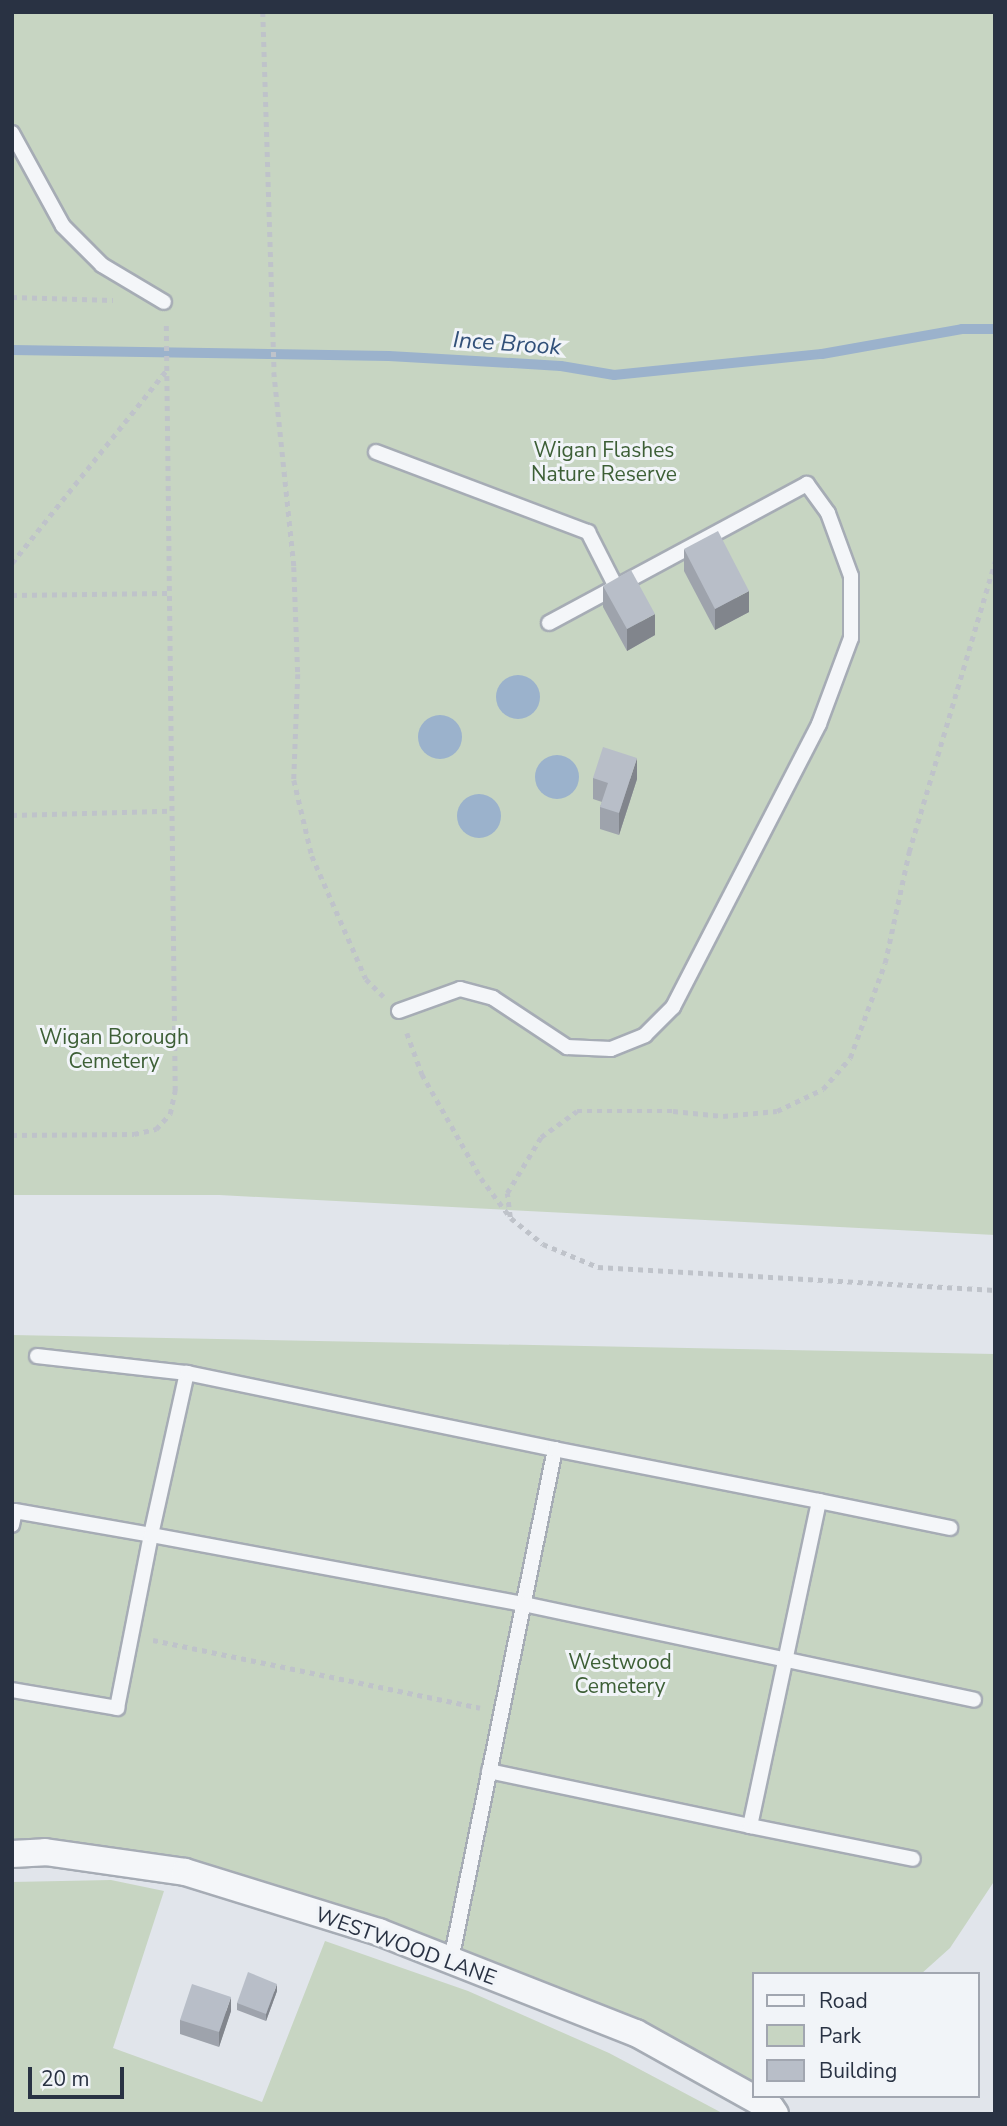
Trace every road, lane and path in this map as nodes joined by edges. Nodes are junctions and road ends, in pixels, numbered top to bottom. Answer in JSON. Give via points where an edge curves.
{"nodes":[{"id":1,"x":264,"y":12,"type":"edge"},
{"id":2,"x":12,"y":132,"type":"edge"},
{"id":3,"x":12,"y":297,"type":"edge"},
{"id":4,"x":164,"y":302,"type":"joint"},
{"id":5,"x":167,"y":332,"type":"dead end"},
{"id":6,"x":167,"y":370,"type":"junction"},
{"id":7,"x":376,"y":452,"type":"dead end"},
{"id":8,"x":995,"y":561,"type":"edge"},
{"id":9,"x":12,"y":563,"type":"edge"},
{"id":10,"x":616,"y":587,"type":"junction"},
{"id":11,"x":167,"y":593,"type":"junction"},
{"id":12,"x":12,"y":595,"type":"edge"},
{"id":13,"x":550,"y":623,"type":"dead end"},
{"id":14,"x":170,"y":811,"type":"junction"},
{"id":15,"x":12,"y":814,"type":"edge"},
{"id":16,"x":399,"y":1011,"type":"junction"},
{"id":17,"x":12,"y":1135,"type":"edge"},
{"id":18,"x":510,"y":1218,"type":"junction"},
{"id":19,"x":995,"y":1290,"type":"edge"},
{"id":20,"x":37,"y":1356,"type":"dead end"},
{"id":21,"x":187,"y":1373,"type":"junction"},
{"id":22,"x":555,"y":1449,"type":"junction"},
{"id":23,"x":819,"y":1501,"type":"junction"},
{"id":24,"x":12,"y":1525,"type":"edge"},
{"id":25,"x":950,"y":1528,"type":"dead end"},
{"id":26,"x":151,"y":1535,"type":"junction"},
{"id":27,"x":523,"y":1604,"type":"junction"},
{"id":28,"x":149,"y":1639,"type":"dead end"},
{"id":29,"x":785,"y":1659,"type":"junction"},
{"id":30,"x":12,"y":1690,"type":"edge"},
{"id":31,"x":974,"y":1700,"type":"dead end"},
{"id":32,"x":501,"y":1713,"type":"junction"},
{"id":33,"x":489,"y":1771,"type":"junction"},
{"id":34,"x":750,"y":1826,"type":"junction"},
{"id":35,"x":12,"y":1854,"type":"edge"},
{"id":36,"x":913,"y":1859,"type":"dead end"},
{"id":37,"x":451,"y":1960,"type":"junction"},
{"id":38,"x":752,"y":2097,"type":"edge"},
{"id":39,"x":753,"y":2098,"type":"edge"},
{"id":40,"x":775,"y":2114,"type":"edge"}],
"edges":[{"from":1,"to":16,"type":"path","via":[[274,372],[294,567],[298,674],[294,780],[312,856],[366,979]]},
{"from":2,"to":4,"type":"lane","via":[[63,226],[102,265]]},
{"from":3,"to":4,"type":"path"},
{"from":5,"to":6,"type":"path"},
{"from":6,"to":9,"type":"path"},
{"from":6,"to":11,"type":"path"},
{"from":7,"to":10,"type":"lane","via":[[588,532]]},
{"from":8,"to":18,"type":"path","via":[[909,852],[885,963],[850,1058],[823,1089],[777,1111],[723,1116],[577,1111],[541,1138],[507,1193]]},
{"from":10,"to":13,"type":"lane"},
{"from":10,"to":16,"type":"lane","via":[[807,484],[828,513],[851,576],[851,638],[806,749],[673,1007],[645,1035],[611,1049],[567,1047],[494,998],[460,989]]},
{"from":11,"to":12,"type":"path"},
{"from":11,"to":14,"type":"path"},
{"from":14,"to":15,"type":"path"},
{"from":14,"to":17,"type":"path","via":[[175,1091],[170,1114],[156,1129],[134,1134]]},
{"from":16,"to":18,"type":"path","via":[[422,1073],[481,1178]]},
{"from":18,"to":19,"type":"path","via":[[543,1244],[598,1267]]},
{"from":20,"to":21,"type":"lane"},
{"from":21,"to":22,"type":"lane"},
{"from":21,"to":26,"type":"lane"},
{"from":22,"to":23,"type":"lane"},
{"from":22,"to":27,"type":"lane"},
{"from":23,"to":25,"type":"lane"},
{"from":23,"to":29,"type":"lane"},
{"from":24,"to":26,"type":"lane","via":[[15,1511]]},
{"from":26,"to":27,"type":"lane"},
{"from":26,"to":30,"type":"lane","via":[[117,1709]]},
{"from":27,"to":29,"type":"lane"},
{"from":27,"to":32,"type":"lane"},
{"from":28,"to":32,"type":"path"},
{"from":29,"to":31,"type":"lane"},
{"from":29,"to":34,"type":"lane"},
{"from":32,"to":33,"type":"lane"},
{"from":33,"to":34,"type":"lane"},
{"from":33,"to":37,"type":"lane"},
{"from":34,"to":36,"type":"lane"},
{"from":35,"to":37,"type":"street","name":"WESTWOOD LANE","via":[[45,1852],[185,1872],[379,1932]]},
{"from":37,"to":38,"type":"street","name":"WESTWOOD LANE","via":[[636,2033]]},
{"from":39,"to":40,"type":"street","name":"WESTWOOD LANE"}]}
